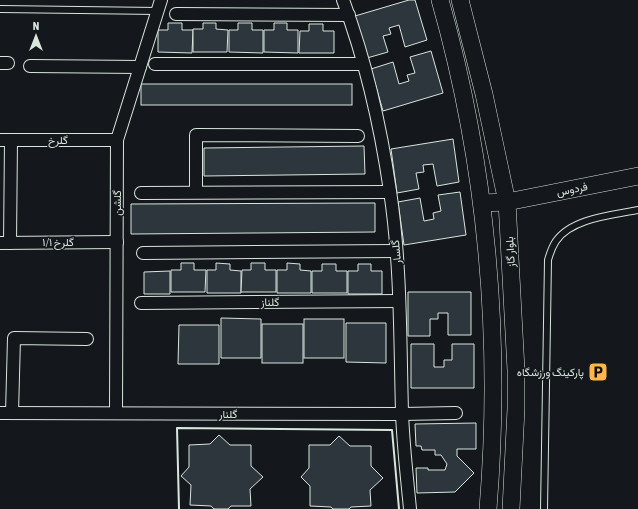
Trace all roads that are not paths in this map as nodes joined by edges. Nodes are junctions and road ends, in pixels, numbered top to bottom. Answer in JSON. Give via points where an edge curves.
{"nodes":[{"id":1,"x":343,"y":0,"type":"edge"},
{"id":2,"x":440,"y":0,"type":"edge"},
{"id":3,"x":460,"y":0,"type":"edge"},
{"id":4,"x":160,"y":5,"type":"edge"},
{"id":5,"x":0,"y":9,"type":"edge"},
{"id":6,"x":176,"y":14,"type":"dead end"},
{"id":7,"x":349,"y":15,"type":"junction"},
{"id":8,"x":155,"y":64,"type":"dead end"},
{"id":9,"x":363,"y":64,"type":"junction"},
{"id":10,"x":30,"y":66,"type":"dead end"},
{"id":11,"x":140,"y":67,"type":"junction"},
{"id":12,"x":358,"y":136,"type":"dead end"},
{"id":13,"x":6,"y":140,"type":"edge"},
{"id":14,"x":117,"y":140,"type":"junction"},
{"id":15,"x":638,"y":176,"type":"edge"},
{"id":16,"x":196,"y":192,"type":"junction"},
{"id":17,"x":390,"y":192,"type":"junction"},
{"id":18,"x":140,"y":193,"type":"dead end"},
{"id":19,"x":506,"y":202,"type":"junction"},
{"id":20,"x":482,"y":203,"type":"junction"},
{"id":21,"x":638,"y":210,"type":"edge"},
{"id":22,"x":117,"y":242,"type":"junction"},
{"id":23,"x":5,"y":243,"type":"edge"},
{"id":24,"x":396,"y":251,"type":"junction"},
{"id":25,"x":143,"y":253,"type":"dead end"},
{"id":26,"x":399,"y":301,"type":"junction"},
{"id":27,"x":141,"y":303,"type":"dead end"},
{"id":28,"x":87,"y":338,"type":"dead end"},
{"id":29,"x":6,"y":413,"type":"edge"},
{"id":30,"x":456,"y":413,"type":"dead end"},
{"id":31,"x":116,"y":414,"type":"junction"},
{"id":32,"x":402,"y":414,"type":"junction"},
{"id":33,"x":410,"y":509,"type":"edge"},
{"id":34,"x":488,"y":509,"type":"edge"},
{"id":35,"x":511,"y":509,"type":"edge"},
{"id":36,"x":544,"y":509,"type":"edge"}],
"edges":[{"from":1,"to":7,"type":"street","name":"گلسار"},
{"from":2,"to":20,"type":"main road","via":[[469,122]]},
{"from":3,"to":19,"type":"main road","name":"بلوار گاز","via":[[484,94]]},
{"from":4,"to":5,"type":"lane"},
{"from":4,"to":11,"type":"street","name":"گلشن"},
{"from":6,"to":7,"type":"street"},
{"from":7,"to":9,"type":"street","name":"گلسار"},
{"from":8,"to":9,"type":"street"},
{"from":9,"to":17,"type":"street","name":"گلسار"},
{"from":10,"to":11,"type":"street"},
{"from":11,"to":14,"type":"street","name":"گلشن"},
{"from":12,"to":16,"type":"street","via":[[196,135]]},
{"from":13,"to":14,"type":"street","name":"گلرخ"},
{"from":13,"to":23,"type":"street"},
{"from":14,"to":22,"type":"street","name":"گلشن"},
{"from":15,"to":19,"type":"main road","name":"فردوس"},
{"from":16,"to":17,"type":"street"},
{"from":16,"to":18,"type":"street"},
{"from":17,"to":24,"type":"street","name":"گلسار"},
{"from":19,"to":20,"type":"main road","name":"فردوس"},
{"from":19,"to":35,"type":"main road","name":"بلوار گاز","via":[[516,370]]},
{"from":20,"to":34,"type":"main road","via":[[491,317],[493,383]]},
{"from":21,"to":36,"type":"lane","via":[[581,222],[557,239],[549,254]]},
{"from":22,"to":23,"type":"street","name":"گلرخ ۱/۱"},
{"from":22,"to":31,"type":"street","name":"گلشن"},
{"from":24,"to":25,"type":"street"},
{"from":24,"to":26,"type":"street","name":"گلسار"},
{"from":26,"to":27,"type":"street","name":"گلناز"},
{"from":26,"to":32,"type":"street","name":"گلسار"},
{"from":28,"to":29,"type":"street","via":[[14,338]]},
{"from":29,"to":31,"type":"street","name":"گلنار"},
{"from":30,"to":32,"type":"street","name":"گلنار"},
{"from":31,"to":32,"type":"street","name":"گلنار"},
{"from":32,"to":33,"type":"street","name":"گلسار"}]}
